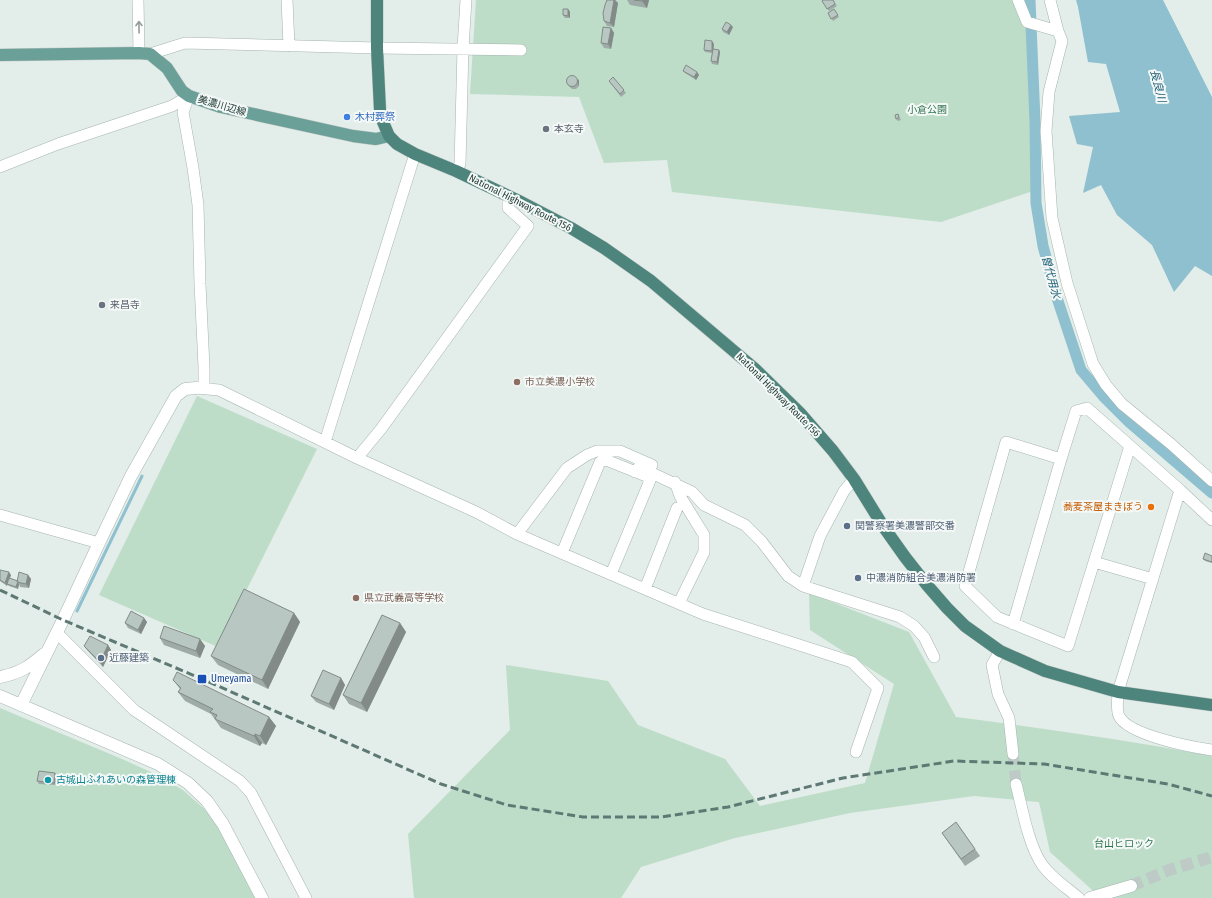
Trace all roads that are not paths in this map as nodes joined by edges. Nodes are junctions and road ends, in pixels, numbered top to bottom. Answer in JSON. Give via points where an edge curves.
{"nodes":[{"id":1,"x":138,"y":0,"type":"edge"},
{"id":2,"x":287,"y":0,"type":"edge"},
{"id":3,"x":377,"y":0,"type":"edge"},
{"id":4,"x":466,"y":0,"type":"edge"},
{"id":5,"x":1018,"y":0,"type":"edge"},
{"id":6,"x":1050,"y":0,"type":"edge"},
{"id":7,"x":1058,"y":31,"type":"junction"},
{"id":8,"x":289,"y":46,"type":"junction"},
{"id":9,"x":377,"y":48,"type":"junction"},
{"id":10,"x":463,"y":48,"type":"junction"},
{"id":11,"x":521,"y":50,"type":"dead end"},
{"id":12,"x":145,"y":54,"type":"junction"},
{"id":13,"x":0,"y":55,"type":"edge"},
{"id":14,"x":189,"y":96,"type":"junction"},
{"id":15,"x":389,"y":136,"type":"junction"},
{"id":16,"x":414,"y":154,"type":"junction"},
{"id":17,"x":0,"y":167,"type":"edge"},
{"id":18,"x":456,"y":171,"type":"junction"},
{"id":19,"x":508,"y":196,"type":"junction"},
{"id":20,"x":200,"y":388,"type":"junction"},
{"id":21,"x":325,"y":442,"type":"junction"},
{"id":22,"x":1130,"y":446,"type":"junction"},
{"id":23,"x":357,"y":458,"type":"junction"},
{"id":24,"x":1060,"y":459,"type":"junction"},
{"id":25,"x":635,"y":472,"type":"junction"},
{"id":26,"x":854,"y":479,"type":"junction"},
{"id":27,"x":1212,"y":481,"type":"edge"},
{"id":28,"x":677,"y":486,"type":"junction"},
{"id":29,"x":1180,"y":490,"type":"junction"},
{"id":30,"x":677,"y":508,"type":"dead end"},
{"id":31,"x":0,"y":516,"type":"edge"},
{"id":32,"x":1212,"y":520,"type":"edge"},
{"id":33,"x":517,"y":534,"type":"junction"},
{"id":34,"x":99,"y":543,"type":"junction"},
{"id":35,"x":562,"y":553,"type":"junction"},
{"id":36,"x":1094,"y":562,"type":"junction"},
{"id":37,"x":611,"y":574,"type":"junction"},
{"id":38,"x":1153,"y":579,"type":"junction"},
{"id":39,"x":803,"y":586,"type":"junction"},
{"id":40,"x":646,"y":589,"type":"junction"},
{"id":41,"x":679,"y":603,"type":"junction"},
{"id":42,"x":1013,"y":624,"type":"junction"},
{"id":43,"x":57,"y":633,"type":"junction"},
{"id":44,"x":48,"y":650,"type":"junction"},
{"id":45,"x":1000,"y":651,"type":"junction"},
{"id":46,"x":934,"y":657,"type":"dead end"},
{"id":47,"x":0,"y":678,"type":"edge"},
{"id":48,"x":1118,"y":692,"type":"junction"},
{"id":49,"x":0,"y":696,"type":"edge"},
{"id":50,"x":21,"y":705,"type":"junction"},
{"id":51,"x":1212,"y":705,"type":"edge"},
{"id":52,"x":1212,"y":750,"type":"edge"},
{"id":53,"x":856,"y":752,"type":"dead end"},
{"id":54,"x":1013,"y":754,"type":"tunnel mouth"},
{"id":55,"x":1016,"y":784,"type":"tunnel mouth"},
{"id":56,"x":1131,"y":886,"type":"tunnel mouth"},
{"id":57,"x":262,"y":898,"type":"edge"},
{"id":58,"x":306,"y":898,"type":"edge"},
{"id":59,"x":1079,"y":898,"type":"edge"},
{"id":60,"x":1090,"y":898,"type":"edge"}],
"edges":[{"from":12,"to":1,"type":"street","one_way":true},
{"from":2,"to":8,"type":"street"},
{"from":3,"to":9,"type":"highway"},
{"from":4,"to":10,"type":"street"},
{"from":5,"to":7,"type":"street","via":[[1027,22]]},
{"from":6,"to":7,"type":"street"},
{"from":7,"to":27,"type":"street","via":[[1062,41],[1049,92],[1046,131],[1052,218],[1067,283],[1093,364],[1122,404]]},
{"from":8,"to":9,"type":"street"},
{"from":8,"to":12,"type":"street","via":[[185,43]]},
{"from":9,"to":10,"type":"street"},
{"from":9,"to":15,"type":"highway","via":[[380,110]]},
{"from":10,"to":11,"type":"street"},
{"from":10,"to":18,"type":"street","via":[[460,164]]},
{"from":12,"to":13,"type":"main road"},
{"from":12,"to":14,"type":"main road","name":"美濃川辺線","via":[[167,68],[182,91]]},
{"from":14,"to":15,"type":"main road","name":"美濃川辺線","via":[[221,107],[353,136],[376,139]]},
{"from":14,"to":17,"type":"street","via":[[172,106],[58,144]]},
{"from":14,"to":20,"type":"street","via":[[183,112],[198,204],[204,367]]},
{"from":15,"to":16,"type":"highway","name":"National Highway Route 156"},
{"from":16,"to":18,"type":"highway","name":"National Highway Route 156"},
{"from":16,"to":21,"type":"street"},
{"from":18,"to":19,"type":"highway","name":"National Highway Route 156"},
{"from":19,"to":23,"type":"street","via":[[508,208],[528,226],[382,429]]},
{"from":19,"to":26,"type":"highway","name":"National Highway Route 156","via":[[571,228],[651,281],[755,368],[811,426]]},
{"from":20,"to":21,"type":"street","via":[[219,390]]},
{"from":20,"to":34,"type":"street","via":[[185,389],[176,396],[131,476]]},
{"from":21,"to":23,"type":"street"},
{"from":22,"to":24,"type":"street","via":[[1087,408],[1076,411]]},
{"from":22,"to":29,"type":"street"},
{"from":22,"to":36,"type":"street"},
{"from":23,"to":33,"type":"street","via":[[476,512]]},
{"from":24,"to":42,"type":"street"},
{"from":24,"to":42,"type":"street","via":[[1006,442],[965,586],[996,617]]},
{"from":25,"to":28,"type":"street","via":[[640,467]]},
{"from":25,"to":35,"type":"street","via":[[606,460],[600,462]]},
{"from":25,"to":37,"type":"street","via":[[651,478]]},
{"from":26,"to":39,"type":"street","via":[[844,491],[820,536]]},
{"from":26,"to":45,"type":"highway","name":"National Highway Route 156","via":[[883,526],[927,585],[965,626]]},
{"from":28,"to":33,"type":"street","via":[[674,480],[650,464],[620,451],[596,451],[567,468]]},
{"from":28,"to":39,"type":"street","via":[[692,492],[704,505],[746,525],[788,576]]},
{"from":28,"to":41,"type":"street","via":[[680,496],[704,535],[704,552]]},
{"from":29,"to":32,"type":"street"},
{"from":29,"to":38,"type":"street"},
{"from":30,"to":40,"type":"street"},
{"from":31,"to":34,"type":"street"},
{"from":33,"to":35,"type":"street"},
{"from":34,"to":43,"type":"street"},
{"from":35,"to":37,"type":"street"},
{"from":36,"to":38,"type":"street"},
{"from":36,"to":42,"type":"street","via":[[1068,646]]},
{"from":37,"to":40,"type":"street"},
{"from":38,"to":48,"type":"street"},
{"from":39,"to":46,"type":"street","via":[[900,617],[914,626],[924,637]]},
{"from":40,"to":41,"type":"street"},
{"from":41,"to":53,"type":"street","via":[[703,614],[852,662],[878,688]]},
{"from":43,"to":44,"type":"street"},
{"from":43,"to":58,"type":"street","via":[[134,710],[240,781],[251,793]]},
{"from":44,"to":47,"type":"street","via":[[34,663],[15,674]]},
{"from":44,"to":50,"type":"street"},
{"from":45,"to":48,"type":"highway","name":"National Highway Route 156","via":[[1045,671]]},
{"from":45,"to":54,"type":"street","via":[[992,665],[998,694],[1009,718]]},
{"from":48,"to":51,"type":"highway","name":"National Highway Route 156"},
{"from":48,"to":52,"type":"street","via":[[1118,715],[1125,724],[1158,738]]},
{"from":49,"to":50,"type":"street"},
{"from":50,"to":57,"type":"street","via":[[158,764],[188,783],[207,801],[223,824]]},
{"from":55,"to":59,"type":"street","via":[[1037,856],[1045,868]]},
{"from":56,"to":60,"type":"street"}]}
